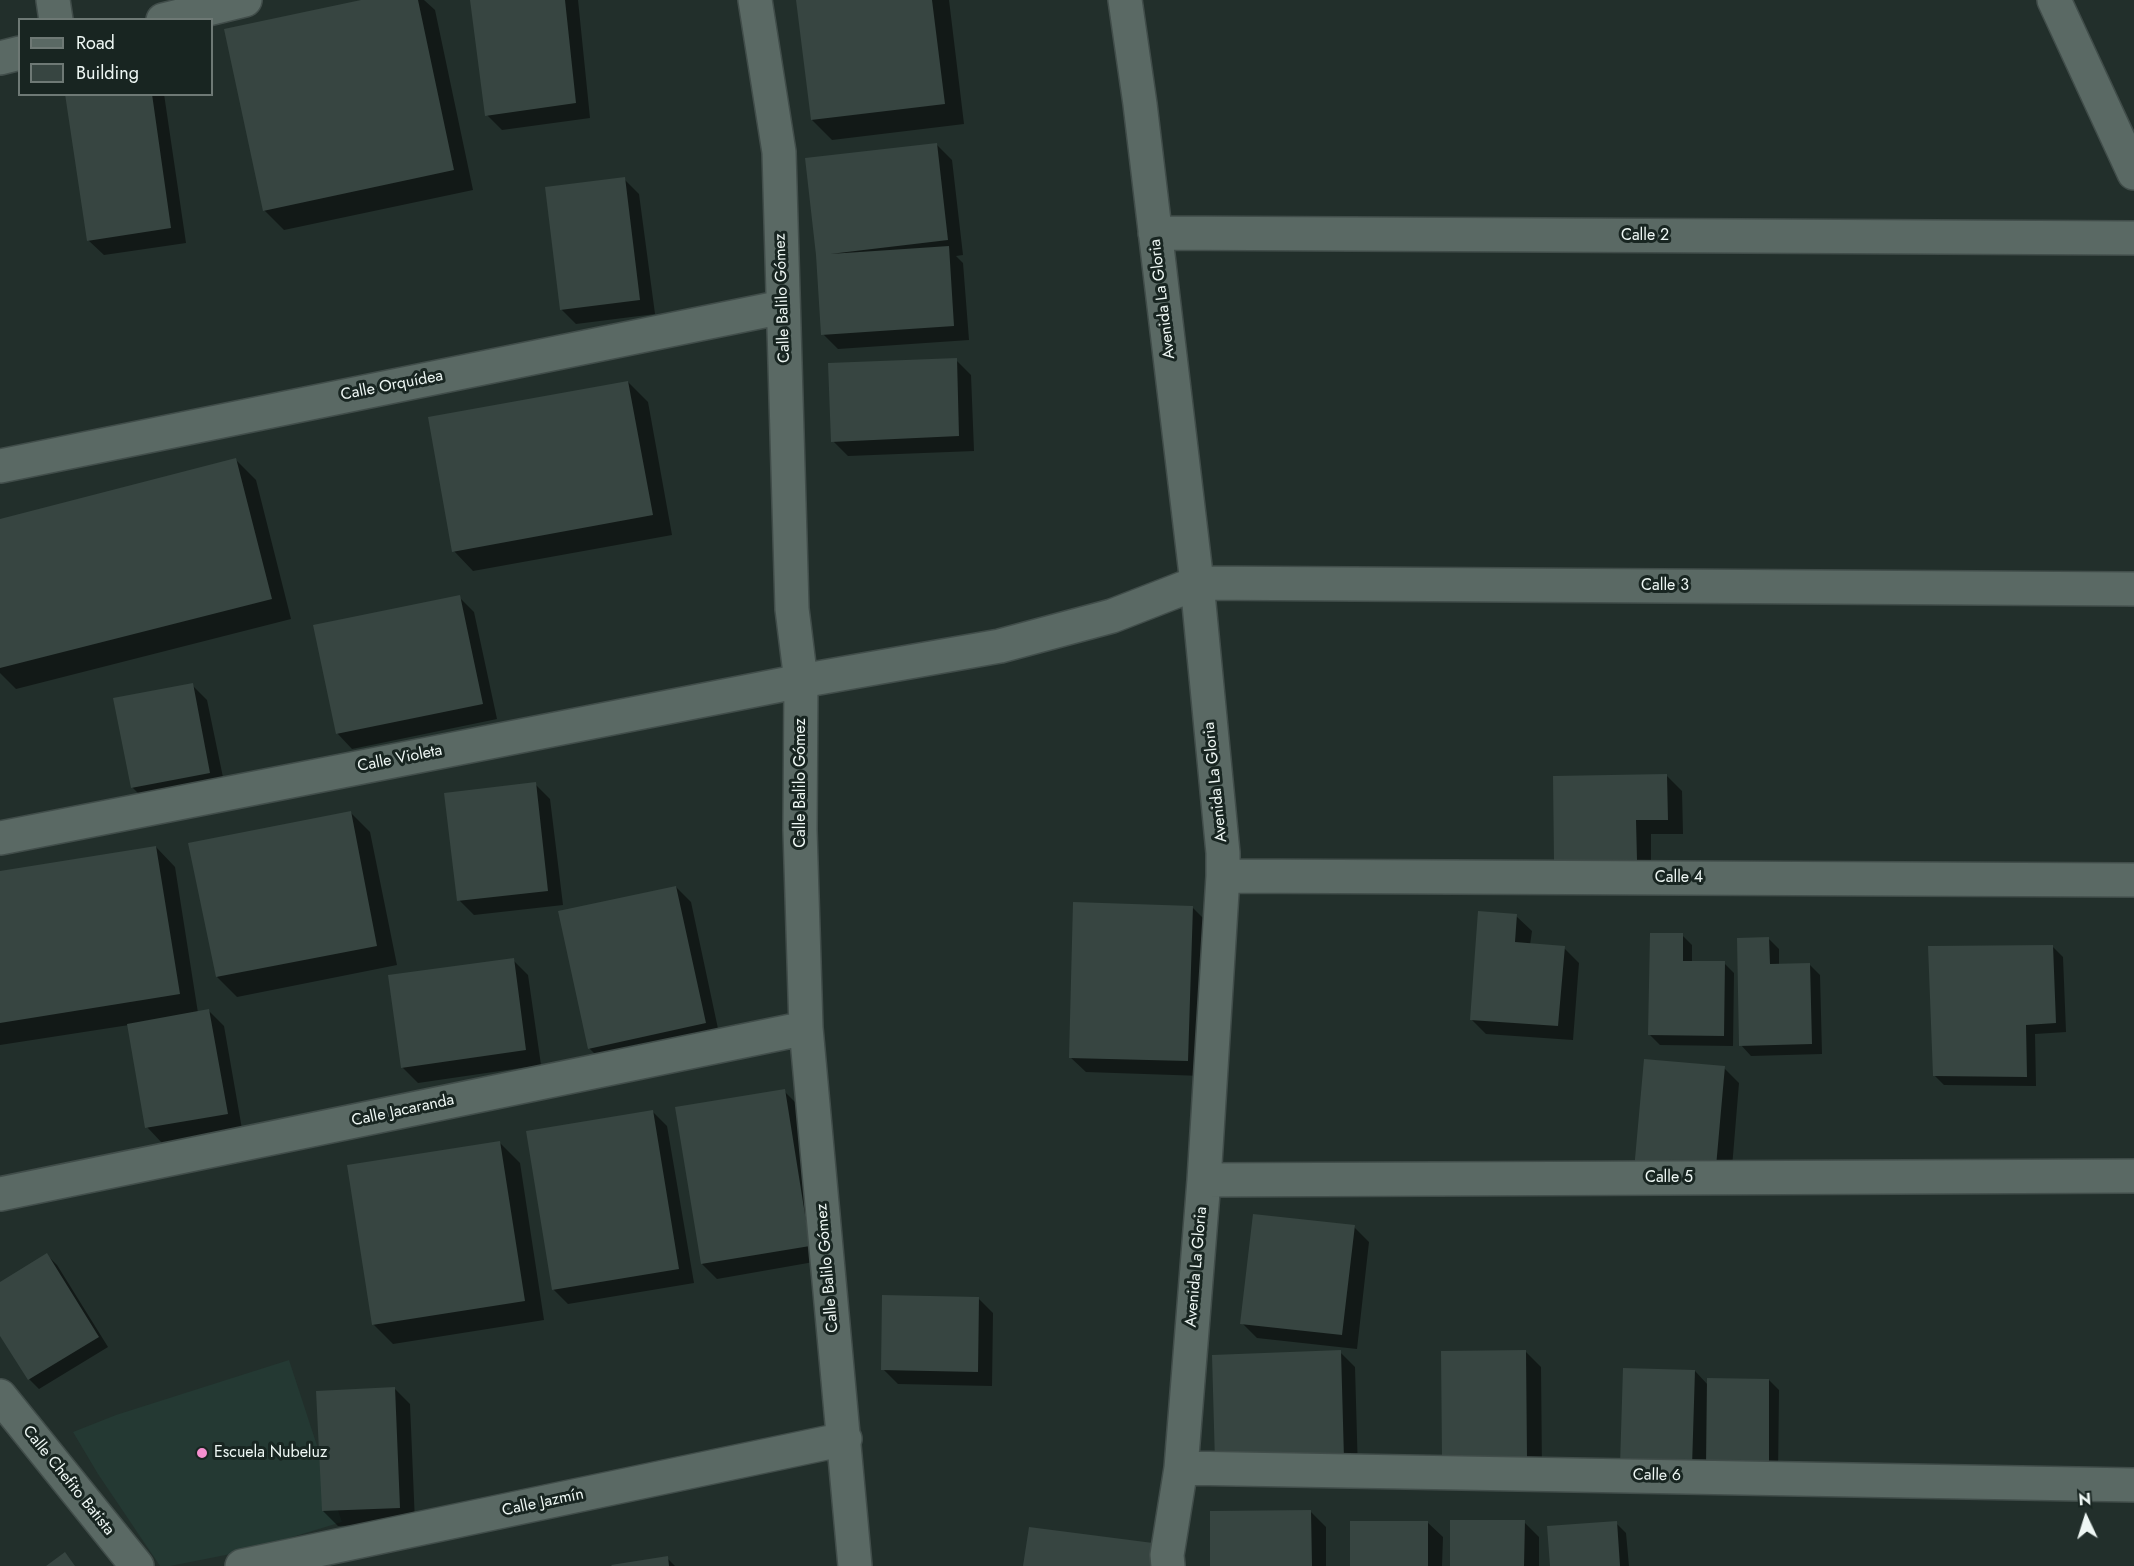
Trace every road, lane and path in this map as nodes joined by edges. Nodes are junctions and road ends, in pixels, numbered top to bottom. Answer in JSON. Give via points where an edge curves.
{"nodes":[{"id":1,"x":53,"y":0,"type":"edge"},
{"id":2,"x":245,"y":0,"type":"edge"},
{"id":3,"x":755,"y":0,"type":"edge"},
{"id":4,"x":1125,"y":0,"type":"edge"},
{"id":5,"x":2054,"y":0,"type":"edge"},
{"id":6,"x":56,"y":18,"type":"edge"},
{"id":7,"x":172,"y":18,"type":"edge"},
{"id":8,"x":18,"y":54,"type":"edge"},
{"id":9,"x":0,"y":58,"type":"edge"},
{"id":10,"x":2134,"y":173,"type":"edge"},
{"id":11,"x":1155,"y":233,"type":"junction"},
{"id":12,"x":2134,"y":238,"type":"edge"},
{"id":13,"x":783,"y":307,"type":"junction"},
{"id":14,"x":0,"y":466,"type":"edge"},
{"id":15,"x":1197,"y":583,"type":"junction"},
{"id":16,"x":2134,"y":589,"type":"edge"},
{"id":17,"x":801,"y":681,"type":"junction"},
{"id":18,"x":0,"y":838,"type":"edge"},
{"id":19,"x":1223,"y":876,"type":"junction"},
{"id":20,"x":2134,"y":880,"type":"edge"},
{"id":21,"x":806,"y":1028,"type":"junction"},
{"id":22,"x":2134,"y":1176,"type":"edge"},
{"id":23,"x":1204,"y":1180,"type":"junction"},
{"id":24,"x":0,"y":1194,"type":"edge"},
{"id":25,"x":0,"y":1395,"type":"edge"},
{"id":26,"x":844,"y":1439,"type":"junction"},
{"id":27,"x":1180,"y":1468,"type":"junction"},
{"id":28,"x":2134,"y":1485,"type":"edge"},
{"id":29,"x":136,"y":1566,"type":"edge"},
{"id":30,"x":242,"y":1566,"type":"edge"},
{"id":31,"x":855,"y":1566,"type":"edge"},
{"id":32,"x":1168,"y":1566,"type":"edge"}],
"edges":[{"from":1,"to":6,"type":"street"},
{"from":2,"to":7,"type":"street"},
{"from":3,"to":13,"type":"street","name":"Calle Balilo Gómez","via":[[779,152]]},
{"from":4,"to":11,"type":"street","name":"Avenida La Gloria"},
{"from":5,"to":10,"type":"street"},
{"from":8,"to":9,"type":"street"},
{"from":11,"to":12,"type":"street","name":"Calle 2"},
{"from":11,"to":15,"type":"street","name":"Avenida La Gloria"},
{"from":13,"to":14,"type":"street","name":"Calle Orquídea"},
{"from":13,"to":17,"type":"street","name":"Calle Balilo Gómez","via":[[792,609]]},
{"from":15,"to":16,"type":"street","name":"Calle 3"},
{"from":15,"to":17,"type":"street","name":"Calle Violeta","via":[[1112,616],[1000,646]]},
{"from":15,"to":19,"type":"street","name":"Avenida La Gloria"},
{"from":17,"to":18,"type":"street","name":"Calle Violeta"},
{"from":17,"to":21,"type":"street","name":"Calle Balilo Gómez","via":[[800,830]]},
{"from":19,"to":20,"type":"street","name":"Calle 4"},
{"from":19,"to":23,"type":"street","name":"Avenida La Gloria"},
{"from":21,"to":24,"type":"street","name":"Calle Jacaranda"},
{"from":21,"to":26,"type":"street","name":"Calle Balilo Gómez"},
{"from":22,"to":23,"type":"street","name":"Calle 5"},
{"from":23,"to":27,"type":"street","name":"Avenida La Gloria"},
{"from":25,"to":29,"type":"street","name":"Calle Chefito Batista"},
{"from":26,"to":30,"type":"street","name":"Calle Jazmín"},
{"from":26,"to":31,"type":"street","name":"Calle Balilo Gómez"},
{"from":27,"to":28,"type":"street","name":"Calle 6"},
{"from":27,"to":32,"type":"street","name":"Avenida La Gloria"}]}
